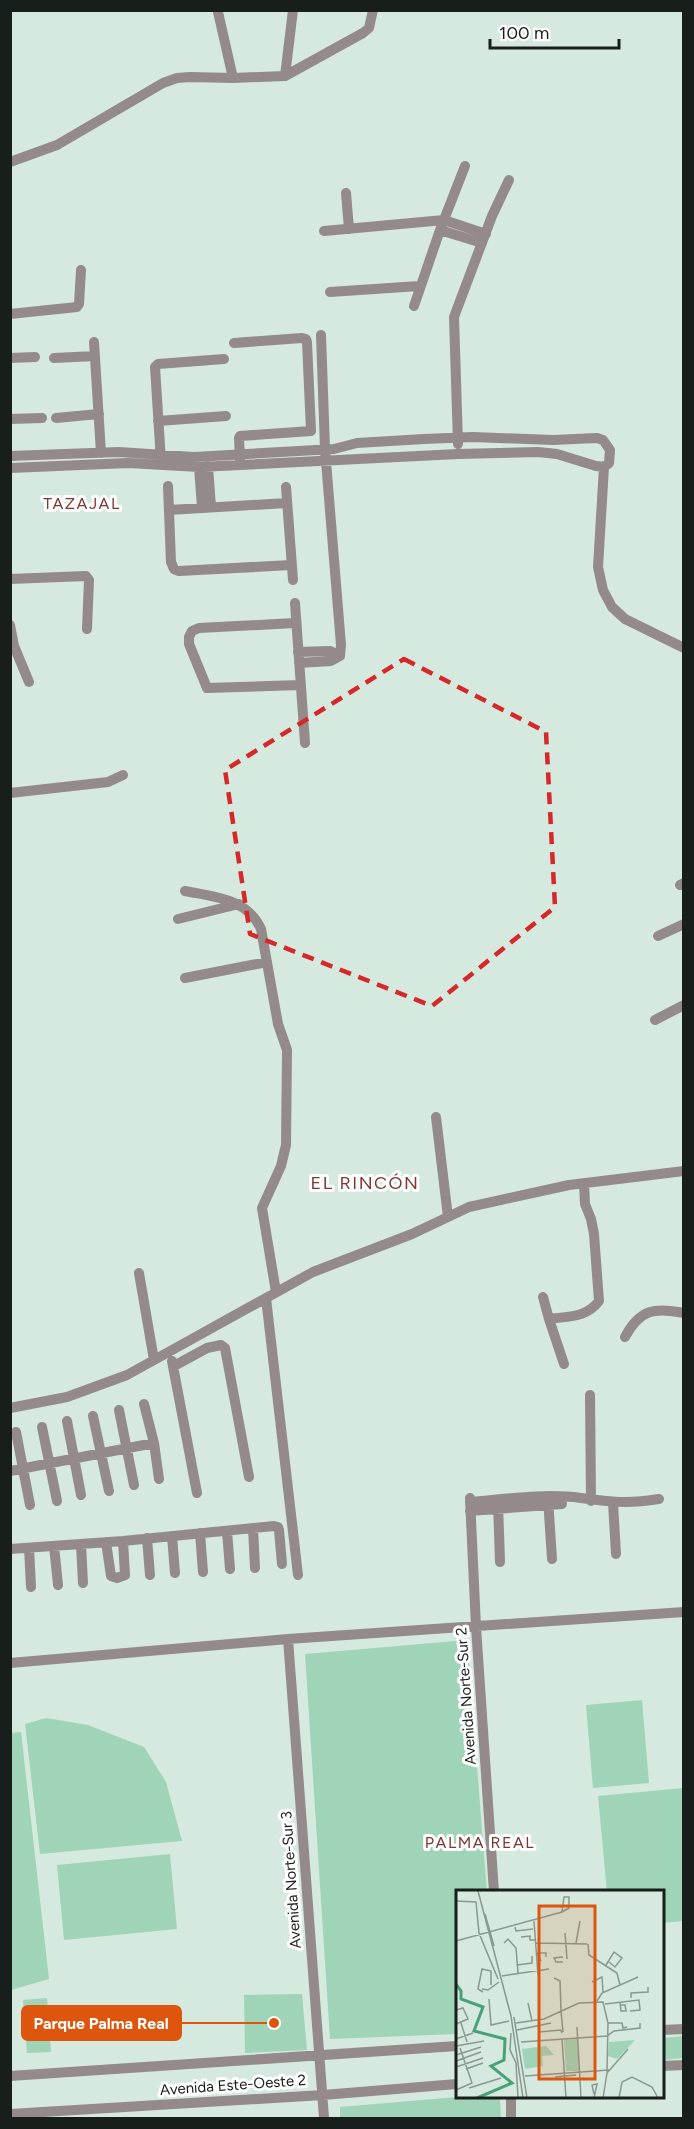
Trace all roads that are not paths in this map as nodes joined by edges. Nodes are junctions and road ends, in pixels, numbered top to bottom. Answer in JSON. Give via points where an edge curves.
{"nodes":[{"id":1,"x":293,"y":10,"type":"edge"},
{"id":2,"x":373,"y":10,"type":"edge"},
{"id":3,"x":218,"y":12,"type":"dead end"},
{"id":4,"x":285,"y":76,"type":"junction"},
{"id":5,"x":233,"y":78,"type":"junction"},
{"id":6,"x":10,"y":162,"type":"edge"},
{"id":7,"x":465,"y":166,"type":"dead end"},
{"id":8,"x":509,"y":180,"type":"dead end"},
{"id":9,"x":346,"y":193,"type":"dead end"},
{"id":10,"x":442,"y":225,"type":"junction"},
{"id":11,"x":349,"y":229,"type":"junction"},
{"id":12,"x":324,"y":231,"type":"dead end"},
{"id":13,"x":484,"y":238,"type":"junction"},
{"id":14,"x":81,"y":270,"type":"dead end"},
{"id":15,"x":419,"y":286,"type":"junction"},
{"id":16,"x":330,"y":292,"type":"dead end"},
{"id":17,"x":414,"y":306,"type":"dead end"},
{"id":18,"x":10,"y":314,"type":"edge"},
{"id":19,"x":321,"y":335,"type":"dead end"},
{"id":20,"x":94,"y":342,"type":"dead end"},
{"id":21,"x":234,"y":343,"type":"dead end"},
{"id":22,"x":96,"y":356,"type":"junction"},
{"id":23,"x":35,"y":357,"type":"dead end"},
{"id":24,"x":10,"y":358,"type":"edge"},
{"id":25,"x":54,"y":358,"type":"dead end"},
{"id":26,"x":224,"y":359,"type":"dead end"},
{"id":27,"x":99,"y":414,"type":"junction"},
{"id":28,"x":226,"y":416,"type":"dead end"},
{"id":29,"x":42,"y":418,"type":"dead end"},
{"id":30,"x":56,"y":418,"type":"dead end"},
{"id":31,"x":10,"y":419,"type":"edge"},
{"id":32,"x":158,"y":421,"type":"junction"},
{"id":33,"x":458,"y":438,"type":"junction"},
{"id":34,"x":101,"y":453,"type":"junction"},
{"id":35,"x":458,"y":454,"type":"junction"},
{"id":36,"x":326,"y":455,"type":"junction"},
{"id":37,"x":10,"y":456,"type":"edge"},
{"id":38,"x":240,"y":460,"type":"junction"},
{"id":39,"x":161,"y":461,"type":"junction"},
{"id":40,"x":204,"y":467,"type":"junction"},
{"id":41,"x":604,"y":467,"type":"junction"},
{"id":42,"x":10,"y":468,"type":"edge"},
{"id":43,"x":168,"y":486,"type":"dead end"},
{"id":44,"x":286,"y":487,"type":"dead end"},
{"id":45,"x":287,"y":503,"type":"junction"},
{"id":46,"x":206,"y":507,"type":"junction"},
{"id":47,"x":169,"y":510,"type":"junction"},
{"id":48,"x":291,"y":565,"type":"junction"},
{"id":49,"x":10,"y":579,"type":"edge"},
{"id":50,"x":292,"y":580,"type":"dead end"},
{"id":51,"x":294,"y":603,"type":"dead end"},
{"id":52,"x":295,"y":623,"type":"junction"},
{"id":53,"x":87,"y":629,"type":"dead end"},
{"id":54,"x":11,"y":630,"type":"edge"},
{"id":55,"x":12,"y":646,"type":"edge"},
{"id":56,"x":684,"y":648,"type":"edge"},
{"id":57,"x":298,"y":657,"type":"junction"},
{"id":58,"x":29,"y":682,"type":"dead end"},
{"id":59,"x":300,"y":686,"type":"junction"},
{"id":60,"x":305,"y":743,"type":"dead end"},
{"id":61,"x":123,"y":775,"type":"dead end"},
{"id":62,"x":10,"y":793,"type":"edge"},
{"id":63,"x":185,"y":891,"type":"dead end"},
{"id":64,"x":239,"y":904,"type":"junction"},
{"id":65,"x":178,"y":919,"type":"dead end"},
{"id":66,"x":684,"y":924,"type":"edge"},
{"id":67,"x":658,"y":936,"type":"dead end"},
{"id":68,"x":267,"y":962,"type":"junction"},
{"id":69,"x":185,"y":978,"type":"dead end"},
{"id":70,"x":684,"y":1005,"type":"edge"},
{"id":71,"x":655,"y":1020,"type":"dead end"},
{"id":72,"x":436,"y":1117,"type":"dead end"},
{"id":73,"x":684,"y":1171,"type":"edge"},
{"id":74,"x":584,"y":1183,"type":"junction"},
{"id":75,"x":448,"y":1217,"type":"junction"},
{"id":76,"x":139,"y":1273,"type":"dead end"},
{"id":77,"x":276,"y":1292,"type":"junction"},
{"id":78,"x":543,"y":1297,"type":"dead end"},
{"id":79,"x":266,"y":1298,"type":"junction"},
{"id":80,"x":684,"y":1313,"type":"edge"},
{"id":81,"x":549,"y":1319,"type":"junction"},
{"id":82,"x":625,"y":1336,"type":"dead end"},
{"id":83,"x":169,"y":1351,"type":"junction"},
{"id":84,"x":154,"y":1360,"type":"junction"},
{"id":85,"x":564,"y":1364,"type":"dead end"},
{"id":86,"x":174,"y":1365,"type":"junction"},
{"id":87,"x":590,"y":1395,"type":"dead end"},
{"id":88,"x":144,"y":1404,"type":"dead end"},
{"id":89,"x":10,"y":1408,"type":"edge"},
{"id":90,"x":119,"y":1410,"type":"dead end"},
{"id":91,"x":93,"y":1416,"type":"dead end"},
{"id":92,"x":67,"y":1421,"type":"dead end"},
{"id":93,"x":42,"y":1426,"type":"dead end"},
{"id":94,"x":16,"y":1432,"type":"dead end"},
{"id":95,"x":154,"y":1443,"type":"junction"},
{"id":96,"x":128,"y":1447,"type":"junction"},
{"id":97,"x":101,"y":1453,"type":"junction"},
{"id":98,"x":75,"y":1459,"type":"junction"},
{"id":99,"x":50,"y":1464,"type":"junction"},
{"id":100,"x":23,"y":1469,"type":"junction"},
{"id":101,"x":10,"y":1471,"type":"edge"},
{"id":102,"x":249,"y":1477,"type":"dead end"},
{"id":103,"x":159,"y":1479,"type":"dead end"},
{"id":104,"x":134,"y":1485,"type":"dead end"},
{"id":105,"x":109,"y":1491,"type":"dead end"},
{"id":106,"x":197,"y":1493,"type":"dead end"},
{"id":107,"x":81,"y":1495,"type":"dead end"},
{"id":108,"x":659,"y":1500,"type":"dead end"},
{"id":109,"x":57,"y":1501,"type":"dead end"},
{"id":110,"x":548,"y":1501,"type":"junction"},
{"id":111,"x":591,"y":1501,"type":"junction"},
{"id":112,"x":613,"y":1503,"type":"junction"},
{"id":113,"x":498,"y":1504,"type":"junction"},
{"id":114,"x":30,"y":1505,"type":"dead end"},
{"id":115,"x":253,"y":1528,"type":"junction"},
{"id":116,"x":227,"y":1531,"type":"junction"},
{"id":117,"x":200,"y":1533,"type":"junction"},
{"id":118,"x":172,"y":1536,"type":"junction"},
{"id":119,"x":147,"y":1538,"type":"junction"},
{"id":120,"x":123,"y":1541,"type":"junction"},
{"id":121,"x":106,"y":1542,"type":"junction"},
{"id":122,"x":81,"y":1544,"type":"junction"},
{"id":123,"x":54,"y":1546,"type":"junction"},
{"id":124,"x":29,"y":1548,"type":"junction"},
{"id":125,"x":10,"y":1549,"type":"edge"},
{"id":126,"x":616,"y":1554,"type":"dead end"},
{"id":127,"x":552,"y":1559,"type":"dead end"},
{"id":128,"x":500,"y":1562,"type":"dead end"},
{"id":129,"x":282,"y":1564,"type":"dead end"},
{"id":130,"x":255,"y":1568,"type":"dead end"},
{"id":131,"x":230,"y":1569,"type":"dead end"},
{"id":132,"x":203,"y":1572,"type":"dead end"},
{"id":133,"x":175,"y":1573,"type":"dead end"},
{"id":134,"x":150,"y":1575,"type":"dead end"},
{"id":135,"x":298,"y":1575,"type":"dead end"},
{"id":136,"x":83,"y":1582,"type":"dead end"},
{"id":137,"x":58,"y":1585,"type":"dead end"},
{"id":138,"x":31,"y":1587,"type":"dead end"},
{"id":139,"x":684,"y":1612,"type":"edge"},
{"id":140,"x":476,"y":1627,"type":"junction"},
{"id":141,"x":288,"y":1639,"type":"junction"},
{"id":142,"x":10,"y":1662,"type":"edge"},
{"id":143,"x":494,"y":1890,"type":"edge"},
{"id":144,"x":684,"y":2029,"type":"edge"},
{"id":145,"x":664,"y":2030,"type":"edge"},
{"id":146,"x":456,"y":2046,"type":"edge"},
{"id":147,"x":320,"y":2055,"type":"junction"},
{"id":148,"x":684,"y":2065,"type":"edge"},
{"id":149,"x":664,"y":2066,"type":"edge"},
{"id":150,"x":10,"y":2076,"type":"edge"},
{"id":151,"x":456,"y":2084,"type":"edge"},
{"id":152,"x":323,"y":2095,"type":"junction"},
{"id":153,"x":511,"y":2099,"type":"edge"},
{"id":154,"x":10,"y":2114,"type":"edge"},
{"id":155,"x":324,"y":2118,"type":"edge"},
{"id":156,"x":511,"y":2118,"type":"edge"}],
"edges":[{"from":1,"to":4,"type":"street"},
{"from":2,"to":4,"type":"street","via":[[369,28],[363,33]]},
{"from":3,"to":5,"type":"street"},
{"from":4,"to":5,"type":"street"},
{"from":5,"to":6,"type":"street","via":[[190,77],[163,83],[57,145]]},
{"from":7,"to":10,"type":"street"},
{"from":8,"to":13,"type":"street"},
{"from":9,"to":11,"type":"street"},
{"from":10,"to":11,"type":"street"},
{"from":10,"to":13,"type":"street"},
{"from":10,"to":15,"type":"street"},
{"from":11,"to":12,"type":"street"},
{"from":13,"to":33,"type":"street","via":[[454,317]]},
{"from":14,"to":18,"type":"street","via":[[77,307]]},
{"from":15,"to":16,"type":"street"},
{"from":15,"to":17,"type":"street"},
{"from":19,"to":36,"type":"street"},
{"from":20,"to":22,"type":"street"},
{"from":21,"to":38,"type":"street","via":[[302,339],[308,342],[311,432],[240,436]]},
{"from":22,"to":25,"type":"street"},
{"from":22,"to":27,"type":"street"},
{"from":23,"to":24,"type":"street"},
{"from":26,"to":32,"type":"street","via":[[158,364]]},
{"from":27,"to":30,"type":"street"},
{"from":27,"to":34,"type":"street"},
{"from":28,"to":32,"type":"street"},
{"from":29,"to":31,"type":"street"},
{"from":32,"to":39,"type":"street"},
{"from":33,"to":35,"type":"street"},
{"from":33,"to":36,"type":"street","via":[[357,443]]},
{"from":33,"to":41,"type":"street","via":[[597,438],[610,450],[609,463]]},
{"from":34,"to":37,"type":"street"},
{"from":34,"to":39,"type":"street","via":[[130,452]]},
{"from":35,"to":36,"type":"street"},
{"from":35,"to":41,"type":"street","via":[[538,452]]},
{"from":36,"to":38,"type":"street"},
{"from":36,"to":57,"type":"street","via":[[340,656],[331,661]]},
{"from":38,"to":39,"type":"street","via":[[194,457]]},
{"from":38,"to":40,"type":"street"},
{"from":39,"to":40,"type":"street"},
{"from":39,"to":42,"type":"street"},
{"from":40,"to":46,"type":"street"},
{"from":41,"to":56,"type":"street","via":[[598,567],[603,590],[625,620]]},
{"from":43,"to":47,"type":"street"},
{"from":44,"to":45,"type":"street"},
{"from":45,"to":46,"type":"street"},
{"from":45,"to":48,"type":"street"},
{"from":46,"to":47,"type":"street"},
{"from":47,"to":48,"type":"street","via":[[174,569]]},
{"from":48,"to":50,"type":"street"},
{"from":49,"to":53,"type":"street","via":[[86,576]]},
{"from":51,"to":52,"type":"street"},
{"from":52,"to":57,"type":"street"},
{"from":52,"to":59,"type":"street","via":[[199,628],[192,631],[189,644],[207,688]]},
{"from":54,"to":55,"type":"street"},
{"from":55,"to":58,"type":"street"},
{"from":57,"to":59,"type":"street"},
{"from":59,"to":60,"type":"street"},
{"from":61,"to":62,"type":"street","via":[[108,782]]},
{"from":63,"to":64,"type":"street"},
{"from":64,"to":65,"type":"street"},
{"from":64,"to":68,"type":"street","via":[[261,928]]},
{"from":66,"to":67,"type":"street"},
{"from":68,"to":69,"type":"street"},
{"from":68,"to":77,"type":"street","via":[[287,1050],[286,1145],[262,1208]]},
{"from":70,"to":71,"type":"street"},
{"from":72,"to":75,"type":"street"},
{"from":73,"to":74,"type":"street"},
{"from":74,"to":75,"type":"street","via":[[494,1200]]},
{"from":74,"to":81,"type":"street","via":[[585,1204],[594,1234],[599,1301],[580,1316]]},
{"from":75,"to":77,"type":"street","via":[[313,1272]]},
{"from":76,"to":84,"type":"street"},
{"from":77,"to":79,"type":"street"},
{"from":78,"to":81,"type":"street"},
{"from":79,"to":83,"type":"street"},
{"from":79,"to":135,"type":"street"},
{"from":80,"to":82,"type":"street","via":[[647,1312]]},
{"from":81,"to":85,"type":"street"},
{"from":83,"to":84,"type":"street"},
{"from":83,"to":86,"type":"street"},
{"from":84,"to":89,"type":"street","via":[[76,1394]]},
{"from":86,"to":102,"type":"street","via":[[207,1348],[225,1348]]},
{"from":86,"to":106,"type":"street"},
{"from":87,"to":111,"type":"street"},
{"from":88,"to":95,"type":"street"},
{"from":90,"to":96,"type":"street"},
{"from":91,"to":97,"type":"street"},
{"from":92,"to":98,"type":"street"},
{"from":93,"to":99,"type":"street"},
{"from":94,"to":100,"type":"street"},
{"from":95,"to":96,"type":"street"},
{"from":95,"to":103,"type":"street"},
{"from":96,"to":97,"type":"street"},
{"from":96,"to":104,"type":"street"},
{"from":97,"to":98,"type":"street"},
{"from":97,"to":105,"type":"street"},
{"from":98,"to":99,"type":"street"},
{"from":98,"to":107,"type":"street"},
{"from":99,"to":100,"type":"street"},
{"from":99,"to":109,"type":"street"},
{"from":100,"to":101,"type":"street"},
{"from":100,"to":114,"type":"street"},
{"from":108,"to":112,"type":"street"},
{"from":110,"to":111,"type":"street"},
{"from":110,"to":113,"type":"street"},
{"from":110,"to":127,"type":"street"},
{"from":111,"to":112,"type":"street"},
{"from":112,"to":126,"type":"street"},
{"from":113,"to":128,"type":"street"},
{"from":113,"to":140,"type":"street","name":"Avenida Norte-Sur 2","via":[[470,1504]]},
{"from":115,"to":116,"type":"street"},
{"from":115,"to":129,"type":"street","via":[[278,1527]]},
{"from":115,"to":130,"type":"street"},
{"from":116,"to":117,"type":"street"},
{"from":116,"to":131,"type":"street"},
{"from":117,"to":118,"type":"street"},
{"from":117,"to":132,"type":"street"},
{"from":118,"to":119,"type":"street"},
{"from":118,"to":133,"type":"street"},
{"from":119,"to":120,"type":"street"},
{"from":119,"to":134,"type":"street"},
{"from":120,"to":121,"type":"street"},
{"from":120,"to":121,"type":"street","via":[[125,1575],[117,1578],[111,1576]]},
{"from":121,"to":122,"type":"street"},
{"from":122,"to":123,"type":"street"},
{"from":122,"to":136,"type":"street"},
{"from":123,"to":124,"type":"street"},
{"from":123,"to":137,"type":"street"},
{"from":124,"to":125,"type":"street"},
{"from":124,"to":138,"type":"street"},
{"from":139,"to":140,"type":"street"},
{"from":140,"to":141,"type":"street"},
{"from":140,"to":143,"type":"street","name":"Avenida Norte-Sur 2"},
{"from":141,"to":142,"type":"street"},
{"from":141,"to":147,"type":"street","name":"Avenida Norte-Sur 3"},
{"from":144,"to":145,"type":"street"},
{"from":146,"to":147,"type":"street","name":"Avenida Este-Oeste 2"},
{"from":147,"to":150,"type":"street","name":"Avenida Este-Oeste 2"},
{"from":147,"to":152,"type":"street","name":"Avenida Norte-Sur 3"},
{"from":148,"to":149,"type":"street"},
{"from":151,"to":152,"type":"street","name":"Avenida Este-Oeste 2"},
{"from":152,"to":154,"type":"street","name":"Avenida Este-Oeste 2"},
{"from":152,"to":155,"type":"street","name":"Avenida Norte-Sur 3"},
{"from":153,"to":156,"type":"street"}]}
